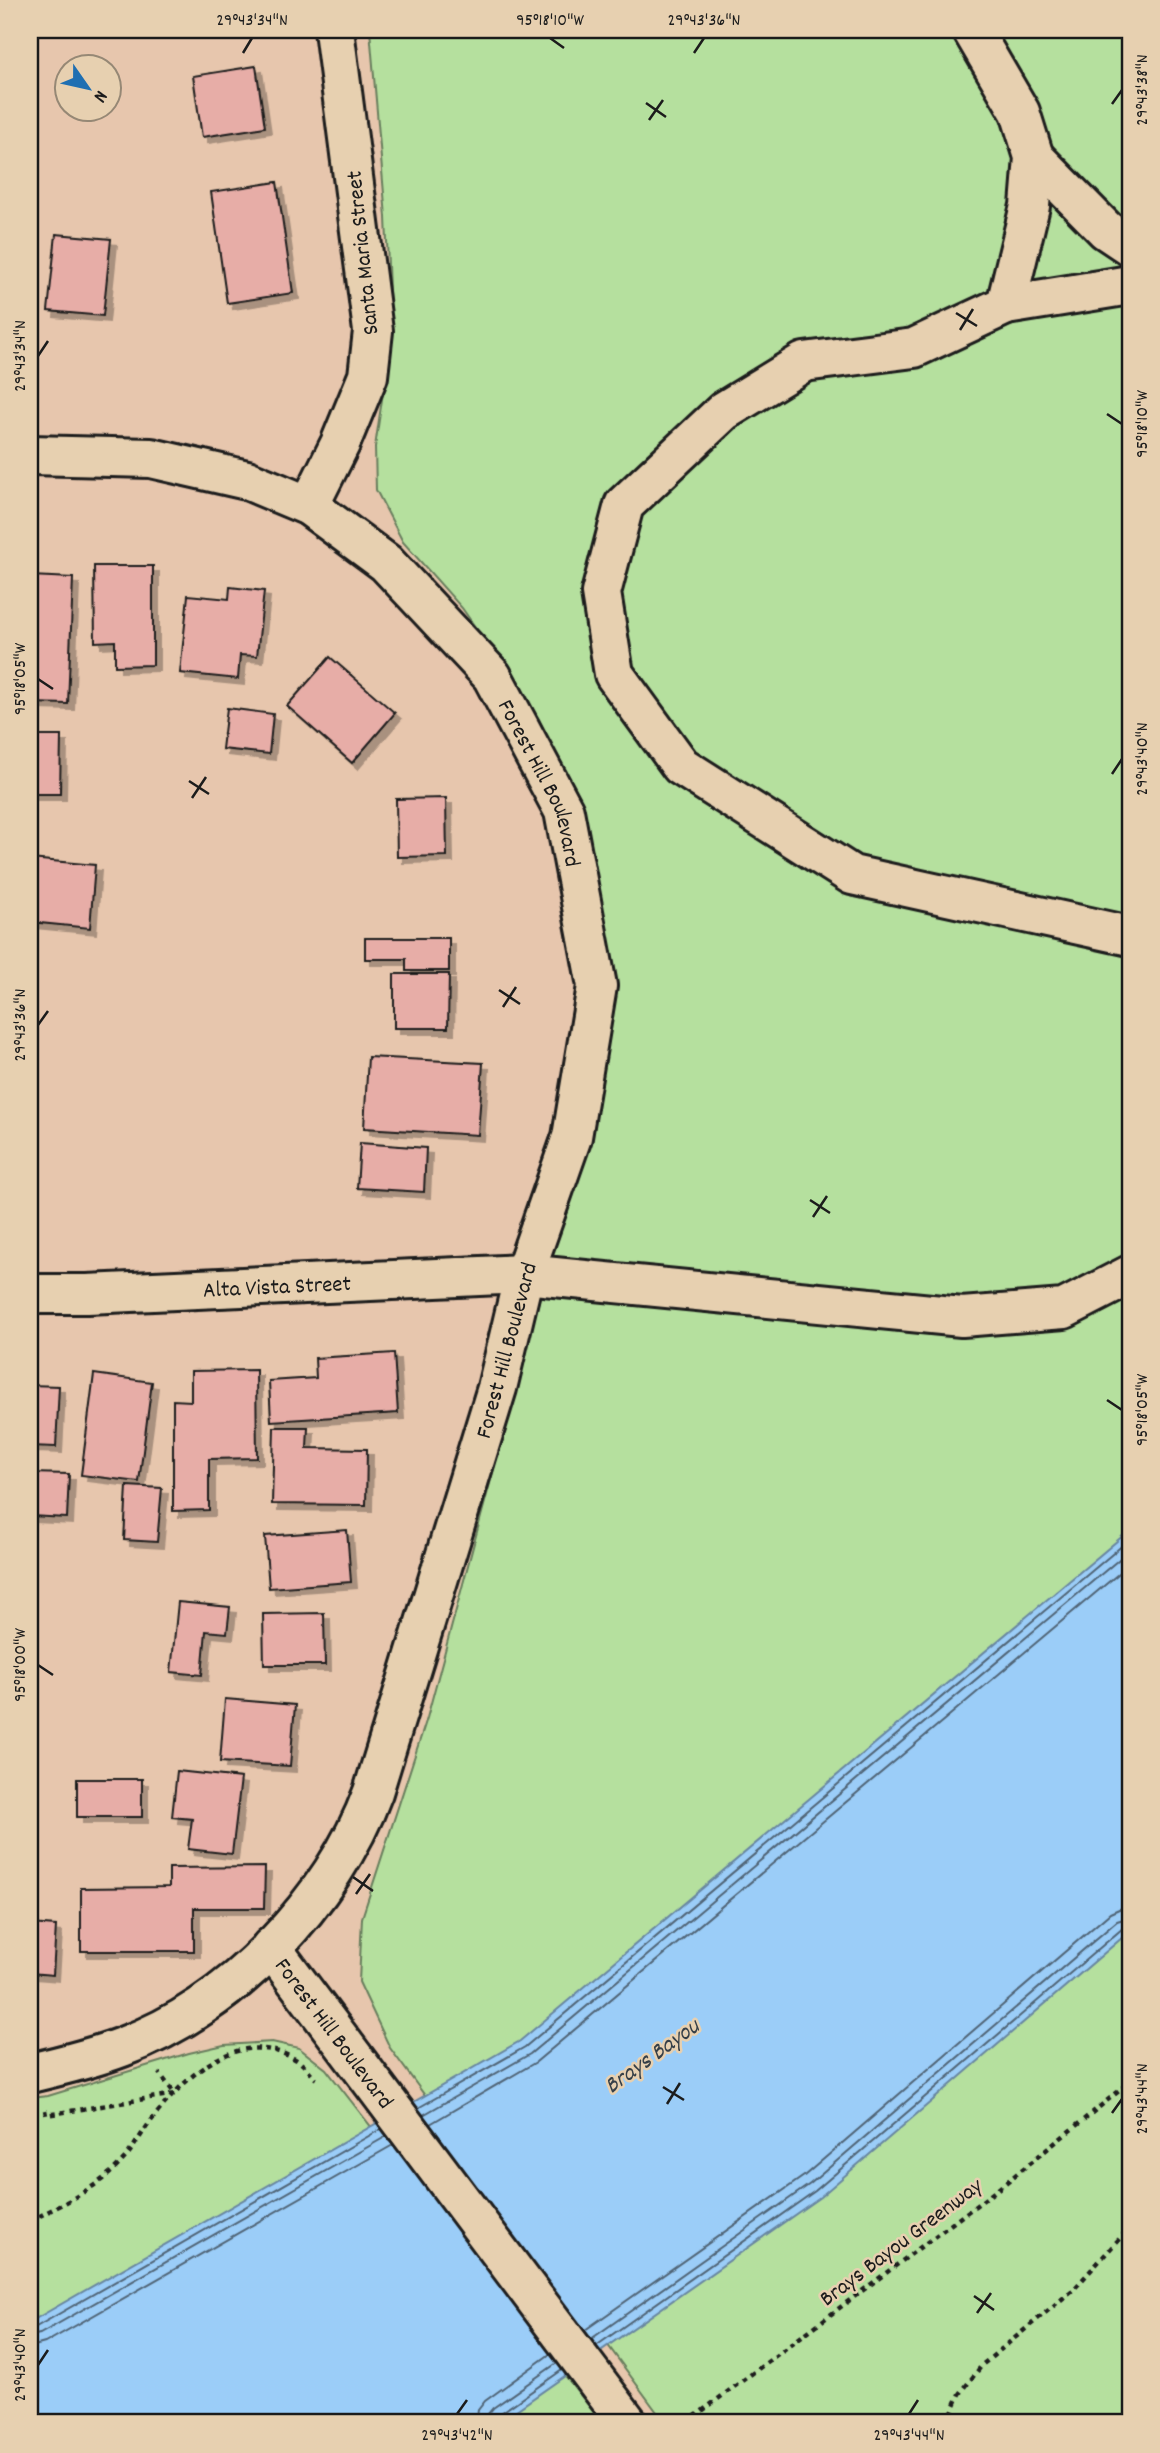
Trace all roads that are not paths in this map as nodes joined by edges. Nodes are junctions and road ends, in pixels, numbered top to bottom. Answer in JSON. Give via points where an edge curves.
{"nodes":[{"id":1,"x":334,"y":30,"type":"edge"},
{"id":2,"x":972,"y":30,"type":"edge"},
{"id":3,"x":1034,"y":157,"type":"junction"},
{"id":4,"x":1130,"y":246,"type":"edge"},
{"id":5,"x":1130,"y":285,"type":"edge"},
{"id":6,"x":1006,"y":306,"type":"junction"},
{"id":7,"x":30,"y":455,"type":"edge"},
{"id":8,"x":309,"y":506,"type":"junction"},
{"id":9,"x":1130,"y":936,"type":"edge"},
{"id":10,"x":524,"y":1274,"type":"junction"},
{"id":11,"x":1130,"y":1275,"type":"edge"},
{"id":12,"x":30,"y":1294,"type":"edge"},
{"id":13,"x":271,"y":1947,"type":"junction"},
{"id":14,"x":36,"y":2086,"type":"edge"},
{"id":15,"x":628,"y":2423,"type":"edge"}],
"edges":[{"from":1,"to":8,"type":"street","name":"Santa Maria Street","via":[[373,331],[368,376]]},
{"from":2,"to":3,"type":"street","via":[[1020,112]]},
{"from":3,"to":4,"type":"street","via":[[1106,230]]},
{"from":3,"to":6,"type":"street","via":[[1030,206]]},
{"from":5,"to":6,"type":"street"},
{"from":6,"to":9,"type":"street","via":[[914,348],[804,362],[724,411],[625,505],[601,593],[614,674],[681,766],[852,875]]},
{"from":7,"to":8,"type":"street","name":"Forest Hill Boulevard","via":[[150,458],[247,480]]},
{"from":8,"to":10,"type":"street","name":"Forest Hill Boulevard","via":[[386,563],[492,676],[564,811],[597,986],[572,1137]]},
{"from":10,"to":11,"type":"street","name":"Alta Vista Street","via":[[962,1317],[1064,1309]]},
{"from":10,"to":12,"type":"street","name":"Alta Vista Street"},
{"from":10,"to":13,"type":"street","name":"Forest Hill Boulevard","via":[[497,1388],[365,1813],[342,1860]]},
{"from":13,"to":14,"type":"street","via":[[205,2003],[160,2030]]},
{"from":13,"to":15,"type":"street","name":"Forest Hill Boulevard"}]}
